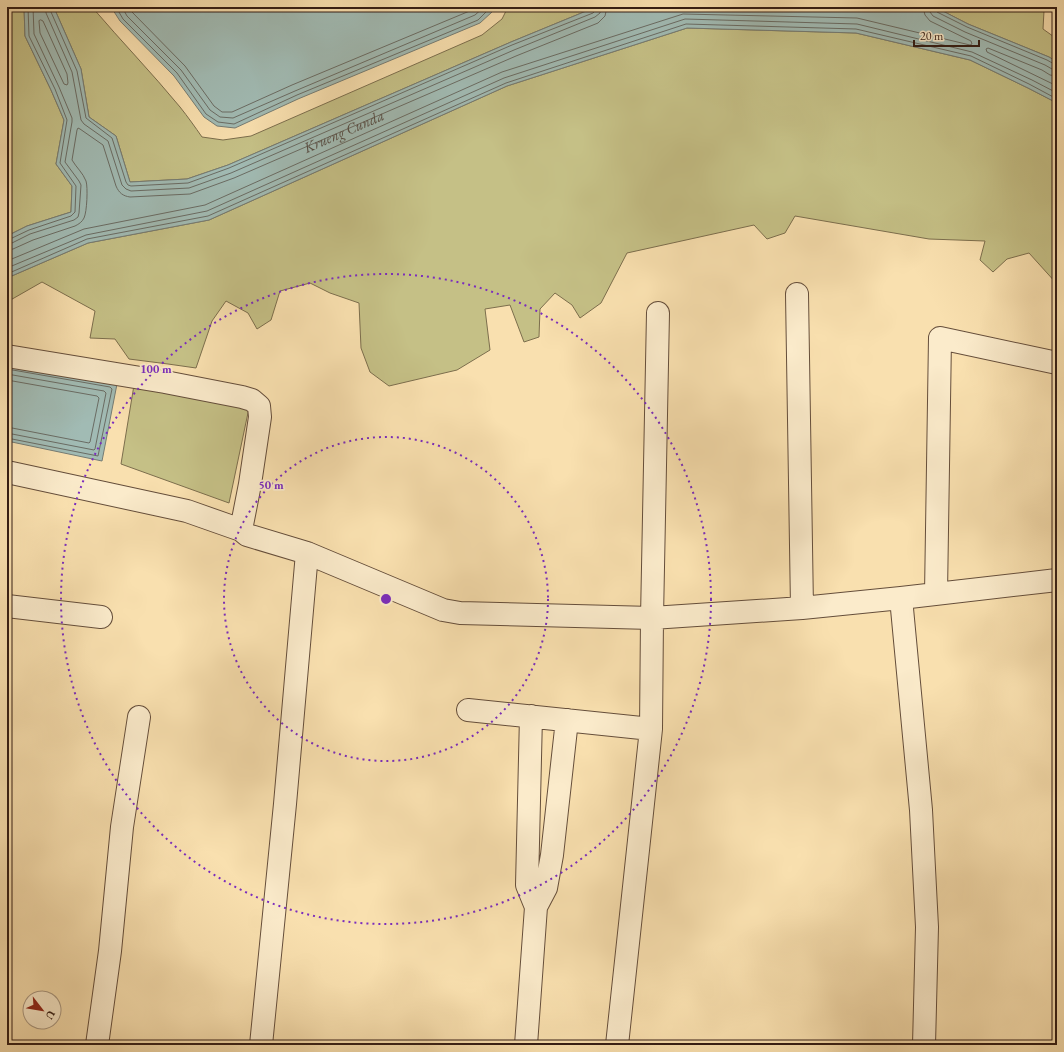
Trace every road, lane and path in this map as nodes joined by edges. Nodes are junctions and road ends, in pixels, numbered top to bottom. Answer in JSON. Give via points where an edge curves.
{"nodes":[{"id":1,"x":798,"y":294,"type":"dead end"},
{"id":2,"x":658,"y":313,"type":"dead end"},
{"id":3,"x":7,"y":356,"type":"edge"},
{"id":4,"x":1057,"y":363,"type":"edge"},
{"id":5,"x":7,"y":472,"type":"edge"},
{"id":6,"x":241,"y":530,"type":"junction"},
{"id":7,"x":307,"y":554,"type":"junction"},
{"id":8,"x":1057,"y":580,"type":"edge"},
{"id":9,"x":936,"y":594,"type":"junction"},
{"id":10,"x":901,"y":598,"type":"junction"},
{"id":11,"x":7,"y":606,"type":"edge"},
{"id":12,"x":802,"y":608,"type":"junction"},
{"id":13,"x":101,"y":617,"type":"dead end"},
{"id":14,"x":652,"y":618,"type":"junction"},
{"id":15,"x":468,"y":710,"type":"dead end"},
{"id":16,"x":531,"y":716,"type":"junction"},
{"id":17,"x":139,"y":717,"type":"dead end"},
{"id":18,"x":567,"y":720,"type":"junction"},
{"id":19,"x":651,"y":729,"type":"junction"},
{"id":20,"x":536,"y":908,"type":"junction"},
{"id":21,"x":97,"y":1045,"type":"edge"},
{"id":22,"x":261,"y":1045,"type":"edge"},
{"id":23,"x":526,"y":1045,"type":"edge"},
{"id":24,"x":617,"y":1045,"type":"edge"},
{"id":25,"x":924,"y":1045,"type":"edge"}],
"edges":[{"from":1,"to":12,"type":"street"},
{"from":2,"to":14,"type":"street"},
{"from":3,"to":6,"type":"street","via":[[165,382],[252,400],[259,406],[260,417]]},
{"from":4,"to":9,"type":"street","via":[[940,338]]},
{"from":5,"to":6,"type":"street","via":[[187,511]]},
{"from":6,"to":7,"type":"street","via":[[247,535]]},
{"from":7,"to":14,"type":"street","via":[[443,610],[460,613]]},
{"from":7,"to":22,"type":"street","via":[[286,804]]},
{"from":8,"to":9,"type":"street"},
{"from":9,"to":10,"type":"street"},
{"from":10,"to":12,"type":"street"},
{"from":10,"to":25,"type":"street","via":[[921,810],[927,927]]},
{"from":11,"to":13,"type":"street"},
{"from":12,"to":14,"type":"street"},
{"from":14,"to":19,"type":"street"},
{"from":15,"to":16,"type":"street"},
{"from":16,"to":18,"type":"street"},
{"from":16,"to":20,"type":"street","via":[[527,885]]},
{"from":17,"to":21,"type":"street","via":[[122,827],[110,951]]},
{"from":18,"to":19,"type":"street"},
{"from":18,"to":20,"type":"street","via":[[552,855],[546,888]]},
{"from":19,"to":24,"type":"street"},
{"from":20,"to":23,"type":"street"}]}
